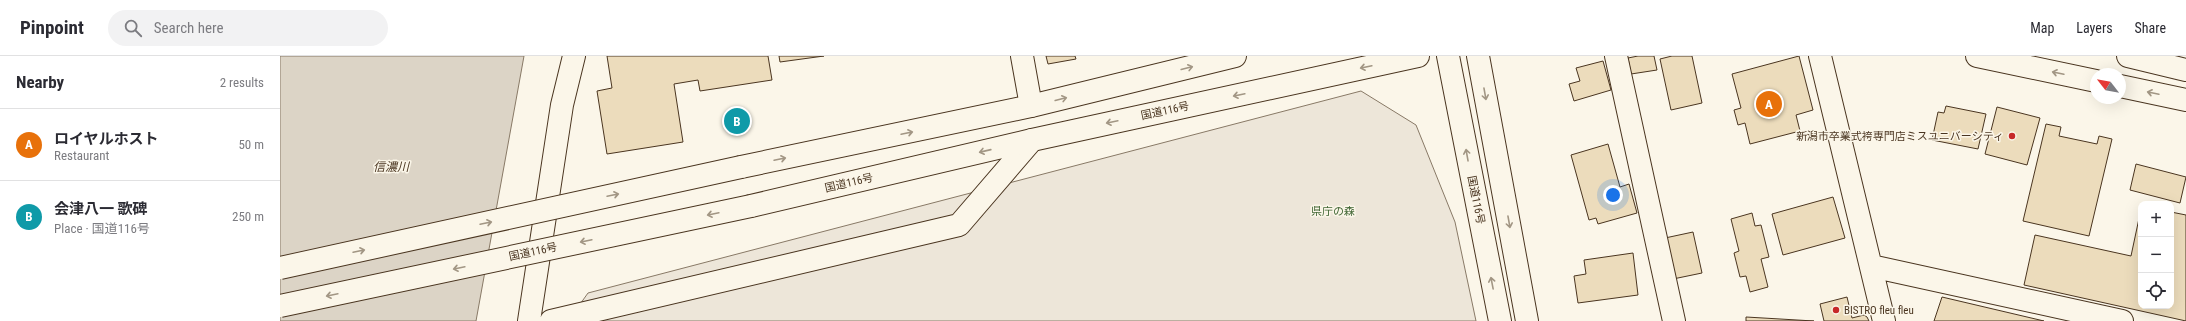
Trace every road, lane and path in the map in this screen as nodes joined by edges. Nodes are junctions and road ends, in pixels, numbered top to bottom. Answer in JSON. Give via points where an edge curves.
{"nodes":[{"id":1,"x":574,"y":56,"type":"edge"},
{"id":2,"x":1022,"y":56,"type":"edge"},
{"id":3,"x":1235,"y":56,"type":"edge"},
{"id":4,"x":1418,"y":56,"type":"edge"},
{"id":5,"x":1448,"y":56,"type":"edge"},
{"id":6,"x":1478,"y":56,"type":"edge"},
{"id":7,"x":1616,"y":56,"type":"edge"},
{"id":8,"x":1820,"y":56,"type":"edge"},
{"id":9,"x":1977,"y":56,"type":"edge"},
{"id":10,"x":2128,"y":56,"type":"edge"},
{"id":11,"x":2186,"y":70,"type":"edge"},
{"id":12,"x":2090,"y":80,"type":"edge"},
{"id":13,"x":2126,"y":87,"type":"edge"},
{"id":14,"x":2186,"y":100,"type":"edge"},
{"id":15,"x":1031,"y":106,"type":"junction"},
{"id":16,"x":1032,"y":140,"type":"junction"},
{"id":17,"x":1871,"y":266,"type":"junction"},
{"id":18,"x":280,"y":268,"type":"edge"},
{"id":19,"x":280,"y":306,"type":"edge"},
{"id":20,"x":529,"y":321,"type":"edge"},
{"id":21,"x":551,"y":321,"type":"edge"},
{"id":22,"x":1500,"y":321,"type":"edge"},
{"id":23,"x":1527,"y":321,"type":"edge"},
{"id":24,"x":1674,"y":321,"type":"edge"},
{"id":25,"x":1884,"y":321,"type":"edge"},
{"id":26,"x":2122,"y":321,"type":"edge"}],
"edges":[{"from":1,"to":20,"type":"main road","via":[[562,106]]},
{"from":2,"to":15,"type":"main road"},
{"from":15,"to":3,"type":"main road","one_way":true},
{"from":4,"to":16,"type":"main road","name":"国道116号","one_way":true},
{"from":22,"to":5,"type":"main road","name":"国道116号","one_way":true},
{"from":6,"to":23,"type":"main road","one_way":true},
{"from":7,"to":24,"type":"main road"},
{"from":8,"to":17,"type":"main road"},
{"from":12,"to":9,"type":"main road","one_way":true},
{"from":10,"to":11,"type":"main road"},
{"from":14,"to":13,"type":"main road","one_way":true},
{"from":18,"to":15,"type":"main road","one_way":true,"bridge":true},
{"from":16,"to":19,"type":"main road","name":"国道116号","one_way":true,"bridge":true,"via":[[752,206]]},
{"from":16,"to":21,"type":"main road","via":[[959,225]]},
{"from":17,"to":25,"type":"main road"},
{"from":17,"to":26,"type":"main road"}]}
